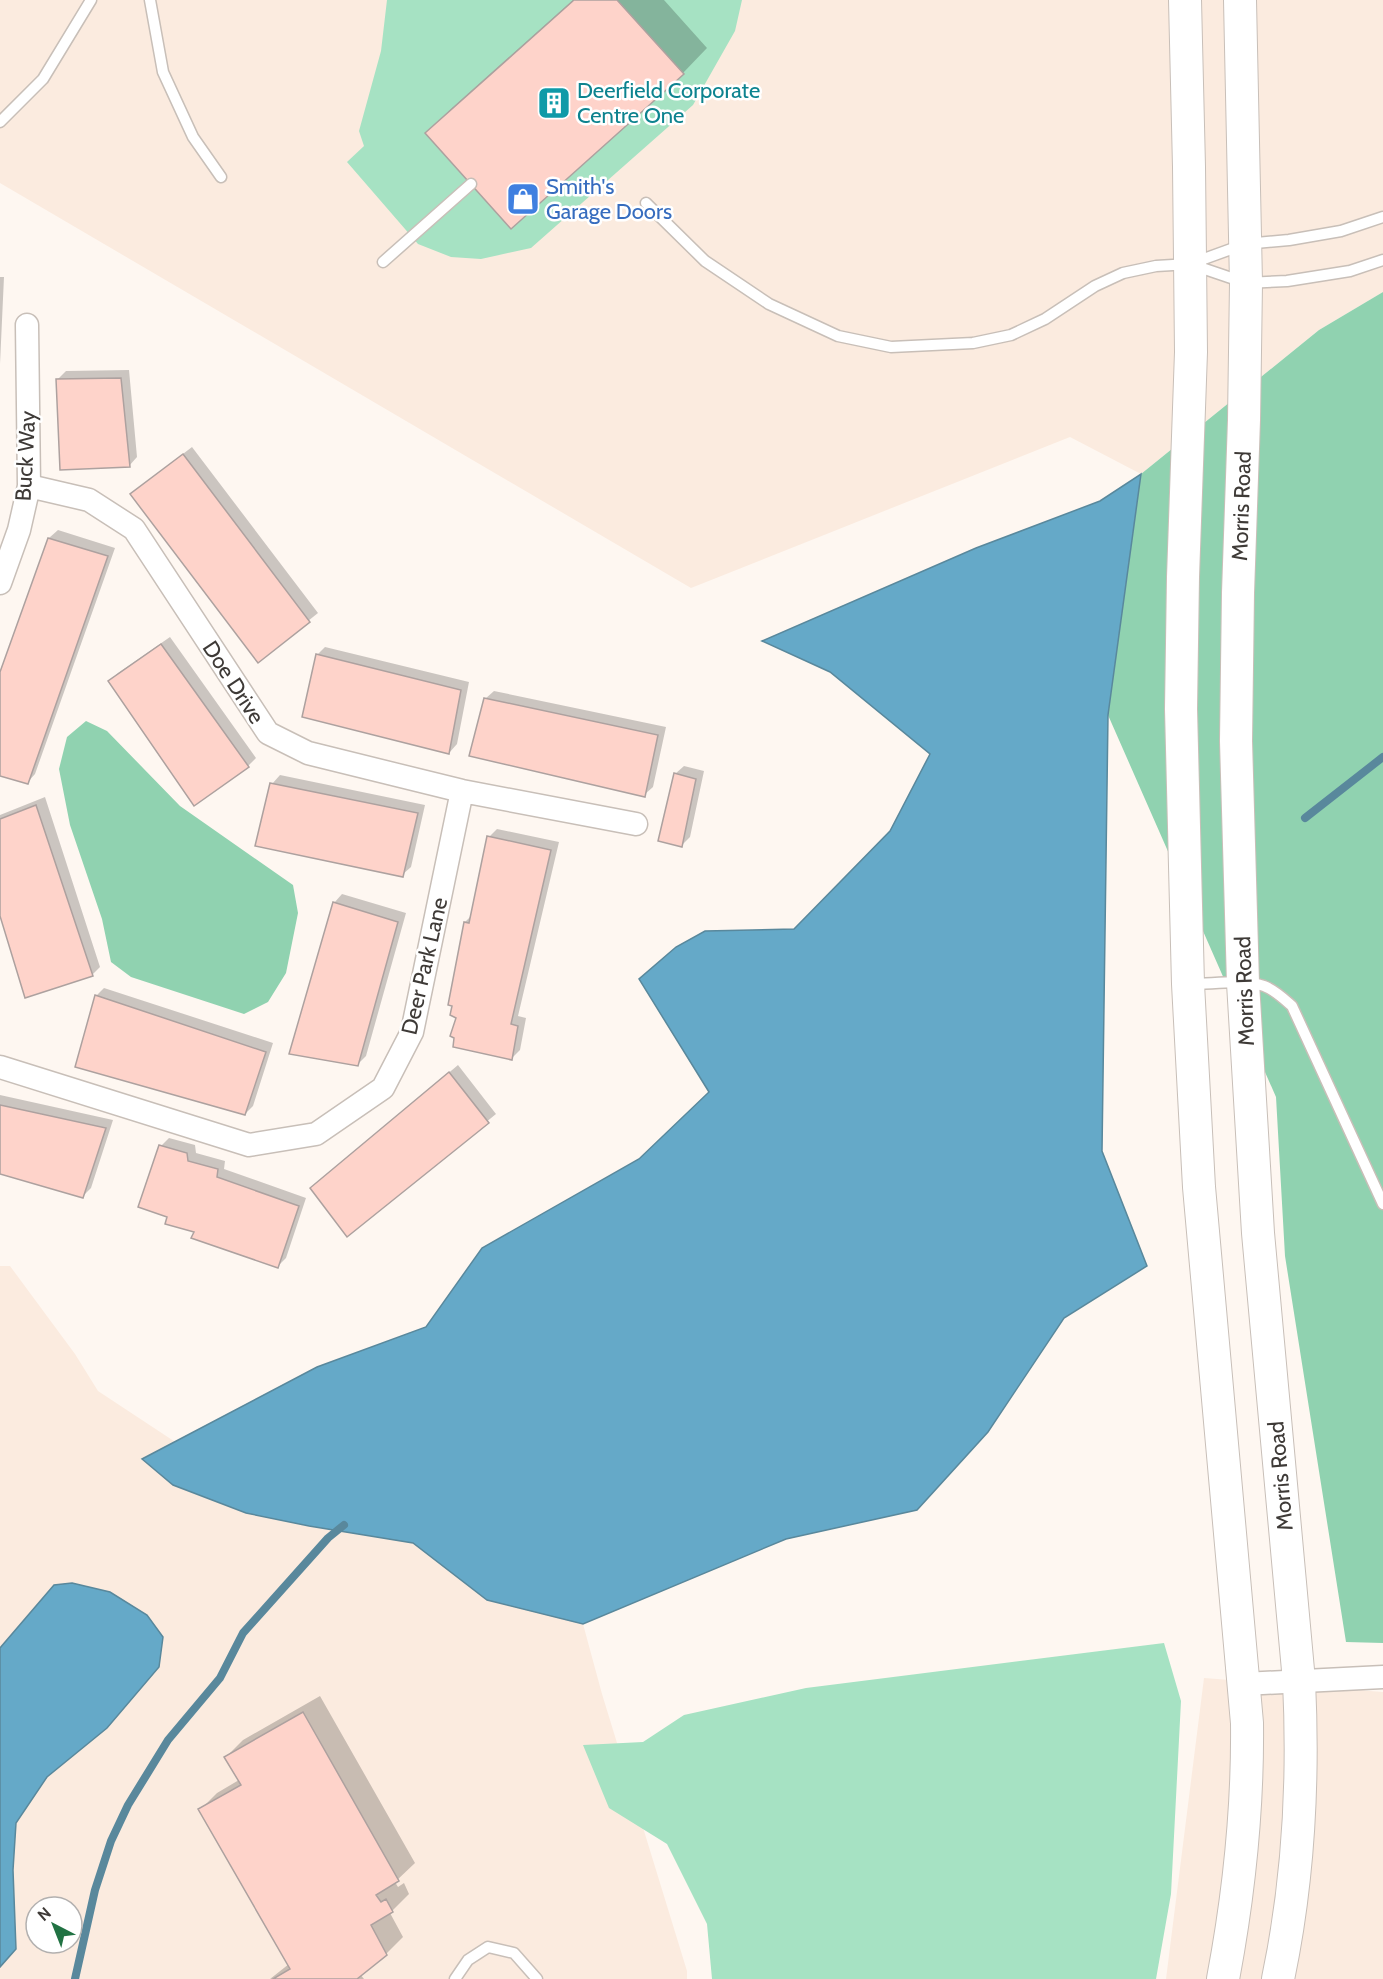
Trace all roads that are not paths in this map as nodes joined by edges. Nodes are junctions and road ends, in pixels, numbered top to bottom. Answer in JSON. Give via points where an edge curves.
{"nodes":[{"id":1,"x":91,"y":0,"type":"edge"},
{"id":2,"x":150,"y":0,"type":"edge"},
{"id":3,"x":1185,"y":0,"type":"edge"},
{"id":4,"x":1240,"y":0,"type":"edge"},
{"id":5,"x":0,"y":122,"type":"edge"},
{"id":6,"x":221,"y":177,"type":"dead end"},
{"id":7,"x":471,"y":184,"type":"dead end"},
{"id":8,"x":646,"y":203,"type":"dead end"},
{"id":9,"x":1383,"y":217,"type":"edge"},
{"id":10,"x":1245,"y":244,"type":"junction"},
{"id":11,"x":1383,"y":260,"type":"edge"},
{"id":12,"x":383,"y":262,"type":"dead end"},
{"id":13,"x":1190,"y":264,"type":"junction"},
{"id":14,"x":1246,"y":283,"type":"junction"},
{"id":15,"x":27,"y":325,"type":"dead end"},
{"id":16,"x":29,"y":486,"type":"junction"},
{"id":17,"x":0,"y":583,"type":"edge"},
{"id":18,"x":462,"y":790,"type":"junction"},
{"id":19,"x":636,"y":824,"type":"dead end"},
{"id":20,"x":1243,"y":983,"type":"junction"},
{"id":21,"x":1188,"y":984,"type":"junction"},
{"id":22,"x":0,"y":1067,"type":"edge"},
{"id":23,"x":1383,"y":1204,"type":"edge"},
{"id":24,"x":1383,"y":1677,"type":"edge"},
{"id":25,"x":1299,"y":1681,"type":"junction"},
{"id":26,"x":1244,"y":1684,"type":"junction"},
{"id":27,"x":456,"y":1979,"type":"edge"},
{"id":28,"x":537,"y":1979,"type":"edge"},
{"id":29,"x":1223,"y":1979,"type":"edge"},
{"id":30,"x":1278,"y":1979,"type":"edge"}],
"edges":[{"from":1,"to":5,"type":"lane","via":[[43,80]]},
{"from":2,"to":6,"type":"lane","via":[[163,72],[193,137]]},
{"from":3,"to":13,"type":"street"},
{"from":4,"to":10,"type":"street","name":"Morris Road"},
{"from":7,"to":12,"type":"lane"},
{"from":8,"to":13,"type":"lane","via":[[705,261],[769,304],[838,336],[891,347],[973,343],[1011,335],[1123,273]]},
{"from":9,"to":10,"type":"lane","via":[[1341,231]]},
{"from":10,"to":13,"type":"lane"},
{"from":10,"to":14,"type":"street","name":"Morris Road"},
{"from":11,"to":14,"type":"lane","via":[[1350,271]]},
{"from":13,"to":14,"type":"lane"},
{"from":13,"to":21,"type":"street","via":[[1181,698]]},
{"from":14,"to":20,"type":"street","name":"Morris Road","via":[[1236,648]]},
{"from":15,"to":16,"type":"street","name":"Buck Way"},
{"from":16,"to":17,"type":"street","name":"Buck Way","via":[[19,530]]},
{"from":16,"to":18,"type":"street","name":"Doe Drive","via":[[89,500],[134,529],[268,733],[308,753]]},
{"from":18,"to":19,"type":"street","name":"Doe Drive"},
{"from":18,"to":22,"type":"street","name":"Deer Park Lane","via":[[412,1032],[383,1088],[316,1134],[249,1144]]},
{"from":20,"to":21,"type":"lane"},
{"from":20,"to":23,"type":"lane","via":[[1265,987],[1292,1006]]},
{"from":20,"to":25,"type":"street","name":"Morris Road","via":[[1258,1233]]},
{"from":21,"to":26,"type":"street","via":[[1199,1187]]},
{"from":24,"to":25,"type":"street"},
{"from":25,"to":26,"type":"street"},
{"from":25,"to":30,"type":"street","name":"Morris Road","via":[[1300,1824]]},
{"from":26,"to":29,"type":"street","via":[[1247,1762],[1243,1846]]},
{"from":27,"to":28,"type":"lane","via":[[468,1960],[488,1947],[513,1953]]}]}
